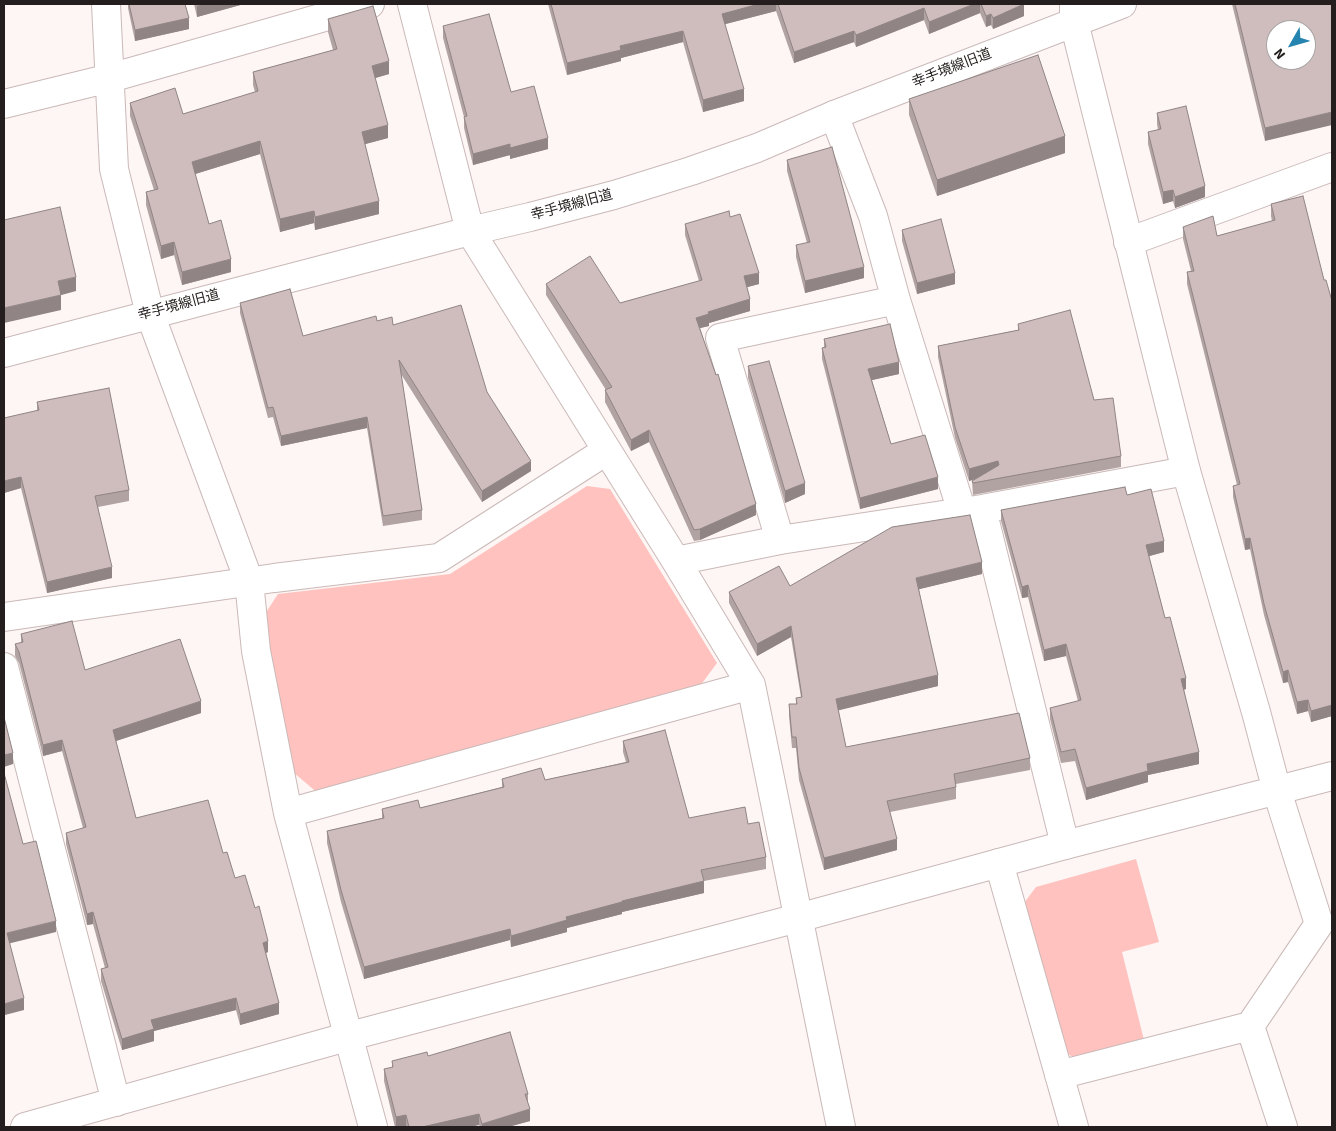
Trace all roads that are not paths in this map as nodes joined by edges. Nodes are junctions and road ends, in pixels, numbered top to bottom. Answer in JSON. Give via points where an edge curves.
{"nodes":[{"id":1,"x":106,"y":4,"type":"edge"},
{"id":2,"x":370,"y":4,"type":"edge"},
{"id":3,"x":412,"y":4,"type":"edge"},
{"id":4,"x":1122,"y":4,"type":"edge"},
{"id":5,"x":1074,"y":13,"type":"edge"},
{"id":6,"x":110,"y":78,"type":"junction"},
{"id":7,"x":4,"y":104,"type":"edge"},
{"id":8,"x":834,"y":115,"type":"junction"},
{"id":9,"x":1332,"y":167,"type":"edge"},
{"id":10,"x":470,"y":231,"type":"junction"},
{"id":11,"x":1128,"y":242,"type":"junction"},
{"id":12,"x":896,"y":300,"type":"junction"},
{"id":13,"x":150,"y":314,"type":"junction"},
{"id":14,"x":4,"y":353,"type":"edge"},
{"id":15,"x":606,"y":450,"type":"junction"},
{"id":16,"x":1186,"y":471,"type":"junction"},
{"id":17,"x":972,"y":510,"type":"junction"},
{"id":18,"x":780,"y":540,"type":"junction"},
{"id":19,"x":676,"y":561,"type":"junction"},
{"id":20,"x":249,"y":581,"type":"junction"},
{"id":21,"x":4,"y":617,"type":"edge"},
{"id":22,"x":4,"y":667,"type":"edge"},
{"id":23,"x":751,"y":685,"type":"junction"},
{"id":24,"x":1332,"y":776,"type":"edge"},
{"id":25,"x":1277,"y":792,"type":"junction"},
{"id":26,"x":288,"y":813,"type":"junction"},
{"id":27,"x":1065,"y":845,"type":"junction"},
{"id":28,"x":999,"y":863,"type":"junction"},
{"id":29,"x":798,"y":918,"type":"junction"},
{"id":30,"x":1250,"y":1026,"type":"junction"},
{"id":31,"x":350,"y":1036,"type":"junction"},
{"id":32,"x":1059,"y":1075,"type":"junction"},
{"id":33,"x":116,"y":1102,"type":"junction"},
{"id":34,"x":25,"y":1127,"type":"edge"},
{"id":35,"x":373,"y":1127,"type":"edge"},
{"id":36,"x":841,"y":1127,"type":"edge"},
{"id":37,"x":1074,"y":1127,"type":"edge"},
{"id":38,"x":1283,"y":1127,"type":"edge"}],
"edges":[{"from":1,"to":6,"type":"street"},
{"from":2,"to":6,"type":"street"},
{"from":3,"to":10,"type":"street"},
{"from":4,"to":5,"type":"street","name":"幸手境線旧道"},
{"from":5,"to":8,"type":"street","name":"幸手境線旧道"},
{"from":5,"to":11,"type":"street"},
{"from":6,"to":7,"type":"street"},
{"from":6,"to":13,"type":"street","via":[[114,169]]},
{"from":8,"to":10,"type":"street","name":"幸手境線旧道","via":[[691,172]]},
{"from":8,"to":12,"type":"street","via":[[873,216]]},
{"from":9,"to":11,"type":"street"},
{"from":10,"to":13,"type":"street","name":"幸手境線旧道"},
{"from":10,"to":15,"type":"street"},
{"from":11,"to":16,"type":"street"},
{"from":12,"to":17,"type":"street"},
{"from":12,"to":18,"type":"street","via":[[720,338]]},
{"from":13,"to":14,"type":"street","name":"幸手境線旧道"},
{"from":13,"to":20,"type":"street"},
{"from":15,"to":19,"type":"street"},
{"from":15,"to":20,"type":"street","via":[[439,558]]},
{"from":16,"to":17,"type":"street"},
{"from":16,"to":25,"type":"street"},
{"from":17,"to":18,"type":"street"},
{"from":17,"to":27,"type":"street"},
{"from":18,"to":19,"type":"street"},
{"from":19,"to":23,"type":"street"},
{"from":20,"to":21,"type":"street"},
{"from":20,"to":26,"type":"street","via":[[256,651]]},
{"from":22,"to":33,"type":"street"},
{"from":23,"to":26,"type":"street"},
{"from":23,"to":29,"type":"street"},
{"from":24,"to":25,"type":"street"},
{"from":25,"to":27,"type":"street"},
{"from":25,"to":30,"type":"street","via":[[1319,924]]},
{"from":26,"to":31,"type":"street"},
{"from":27,"to":28,"type":"street"},
{"from":28,"to":29,"type":"street"},
{"from":28,"to":32,"type":"street"},
{"from":29,"to":31,"type":"street"},
{"from":29,"to":36,"type":"street"},
{"from":30,"to":32,"type":"street"},
{"from":30,"to":38,"type":"street"},
{"from":31,"to":33,"type":"street"},
{"from":31,"to":35,"type":"street"},
{"from":32,"to":37,"type":"street"},
{"from":33,"to":34,"type":"street"}]}
